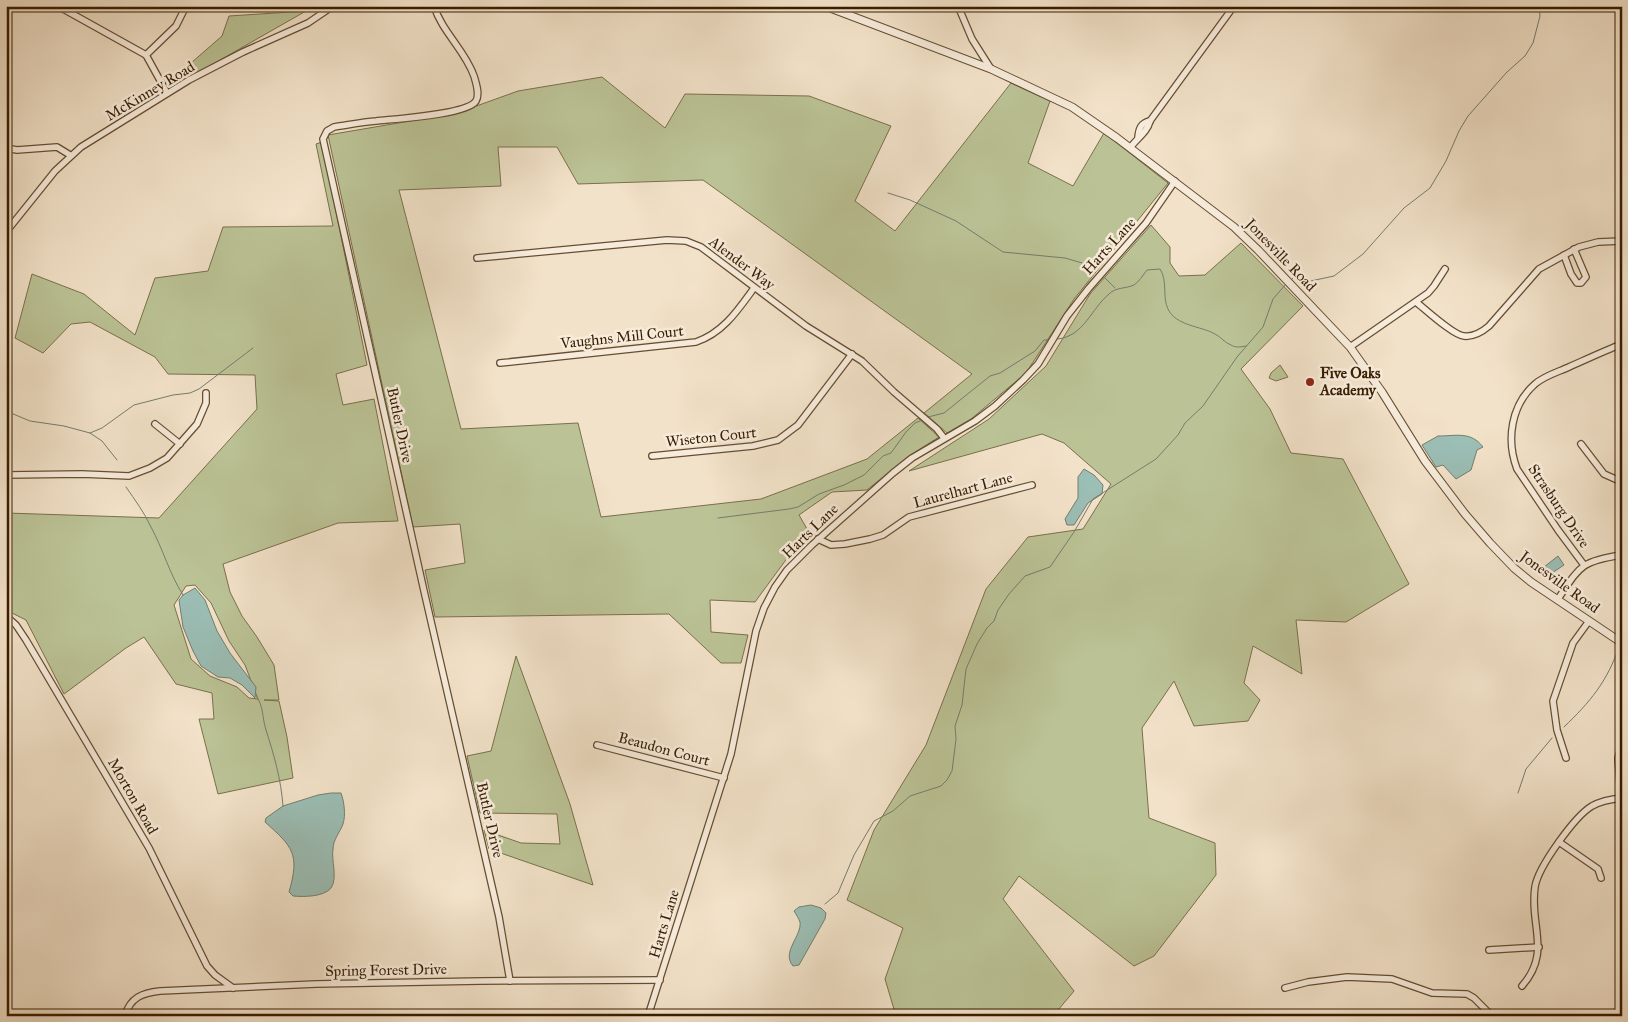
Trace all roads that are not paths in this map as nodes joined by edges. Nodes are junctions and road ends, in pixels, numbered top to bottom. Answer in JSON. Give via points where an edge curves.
{"nodes":[{"id":1,"x":58,"y":6,"type":"edge"},
{"id":2,"x":334,"y":6,"type":"edge"},
{"id":3,"x":434,"y":6,"type":"edge"},
{"id":4,"x":826,"y":6,"type":"edge"},
{"id":5,"x":958,"y":6,"type":"edge"},
{"id":6,"x":1234,"y":6,"type":"edge"},
{"id":7,"x":184,"y":10,"type":"dead end"},
{"id":8,"x":146,"y":55,"type":"junction"},
{"id":9,"x":991,"y":69,"type":"junction"},
{"id":10,"x":168,"y":93,"type":"junction"},
{"id":11,"x":6,"y":148,"type":"edge"},
{"id":12,"x":1130,"y":148,"type":"junction"},
{"id":13,"x":70,"y":155,"type":"junction"},
{"id":14,"x":1175,"y":181,"type":"junction"},
{"id":15,"x":6,"y":232,"type":"edge"},
{"id":16,"x":1622,"y":241,"type":"edge"},
{"id":17,"x":1574,"y":249,"type":"junction"},
{"id":18,"x":1564,"y":255,"type":"junction"},
{"id":19,"x":477,"y":258,"type":"dead end"},
{"id":20,"x":1445,"y":269,"type":"dead end"},
{"id":21,"x":754,"y":288,"type":"junction"},
{"id":22,"x":1416,"y":302,"type":"junction"},
{"id":23,"x":1622,"y":344,"type":"edge"},
{"id":24,"x":1350,"y":347,"type":"junction"},
{"id":25,"x":852,"y":354,"type":"junction"},
{"id":26,"x":500,"y":362,"type":"dead end"},
{"id":27,"x":206,"y":393,"type":"dead end"},
{"id":28,"x":154,"y":424,"type":"dead end"},
{"id":29,"x":944,"y":438,"type":"junction"},
{"id":30,"x":180,"y":444,"type":"junction"},
{"id":31,"x":1581,"y":444,"type":"dead end"},
{"id":32,"x":652,"y":456,"type":"dead end"},
{"id":33,"x":6,"y":475,"type":"edge"},
{"id":34,"x":1622,"y":482,"type":"edge"},
{"id":35,"x":1032,"y":485,"type":"dead end"},
{"id":36,"x":818,"y":539,"type":"junction"},
{"id":37,"x":1622,"y":555,"type":"edge"},
{"id":38,"x":1584,"y":565,"type":"junction"},
{"id":39,"x":1558,"y":599,"type":"junction"},
{"id":40,"x":6,"y":616,"type":"edge"},
{"id":41,"x":1589,"y":620,"type":"junction"},
{"id":42,"x":1622,"y":643,"type":"edge"},
{"id":43,"x":1622,"y":744,"type":"edge"},
{"id":44,"x":597,"y":745,"type":"dead end"},
{"id":45,"x":1566,"y":758,"type":"dead end"},
{"id":46,"x":724,"y":778,"type":"junction"},
{"id":47,"x":1621,"y":798,"type":"edge"},
{"id":48,"x":1560,"y":842,"type":"junction"},
{"id":49,"x":1601,"y":878,"type":"dead end"},
{"id":50,"x":1538,"y":947,"type":"junction"},
{"id":51,"x":1488,"y":950,"type":"dead end"},
{"id":52,"x":660,"y":980,"type":"junction"},
{"id":53,"x":510,"y":981,"type":"junction"},
{"id":54,"x":1522,"y":986,"type":"dead end"},
{"id":55,"x":234,"y":988,"type":"junction"},
{"id":56,"x":1284,"y":988,"type":"dead end"},
{"id":57,"x":1622,"y":1012,"type":"edge"},
{"id":58,"x":125,"y":1016,"type":"edge"},
{"id":59,"x":648,"y":1016,"type":"edge"},
{"id":60,"x":1492,"y":1016,"type":"edge"},
{"id":61,"x":1604,"y":1016,"type":"edge"}],
"edges":[{"from":1,"to":8,"type":"street"},
{"from":2,"to":10,"type":"street","name":"McKinney Road","via":[[308,23],[243,52]]},
{"from":3,"to":53,"type":"street","name":"Butler Drive","via":[[470,66],[477,86],[475,102],[464,109],[428,116],[334,127],[323,139],[499,917]]},
{"from":4,"to":9,"type":"street","name":"Jonesville Road"},
{"from":5,"to":9,"type":"street","via":[[972,39]]},
{"from":6,"to":12,"type":"street","via":[[1150,121],[1148,129]]},
{"from":7,"to":8,"type":"street","via":[[176,26]]},
{"from":8,"to":10,"type":"street"},
{"from":9,"to":12,"type":"street","name":"Jonesville Road","via":[[1072,107]]},
{"from":10,"to":13,"type":"street","name":"McKinney Road"},
{"from":11,"to":13,"type":"street","via":[[57,147]]},
{"from":12,"to":14,"type":"street","name":"Jonesville Road"},
{"from":13,"to":15,"type":"street","name":"McKinney Road"},
{"from":14,"to":24,"type":"street","name":"Jonesville Road","via":[[1234,227]]},
{"from":14,"to":29,"type":"street","name":"Harts Lane","via":[[1146,223],[1078,302],[1032,370],[986,413]]},
{"from":16,"to":17,"type":"street","via":[[1598,242]]},
{"from":17,"to":18,"type":"street"},
{"from":17,"to":18,"type":"street","via":[[1586,277],[1581,283],[1577,283],[1571,274]]},
{"from":18,"to":22,"type":"street","via":[[1539,269],[1481,333],[1464,336],[1456,333]]},
{"from":19,"to":21,"type":"street","name":"Alender Way","via":[[680,240],[701,247]]},
{"from":20,"to":22,"type":"street","via":[[1434,286]]},
{"from":21,"to":25,"type":"street","name":"Alender Way"},
{"from":21,"to":26,"type":"street","name":"Vaughns Mill Court","via":[[722,328],[696,342]]},
{"from":22,"to":24,"type":"street"},
{"from":23,"to":38,"type":"street","name":"Strasburg Drive","via":[[1535,384],[1522,400],[1511,431],[1517,469]]},
{"from":24,"to":39,"type":"street","name":"Jonesville Road","via":[[1425,461],[1465,514],[1514,568]]},
{"from":25,"to":29,"type":"street","name":"Alender Way"},
{"from":25,"to":32,"type":"street","name":"Wiseton Court","via":[[798,425],[778,440],[753,446]]},
{"from":27,"to":30,"type":"street","via":[[204,410]]},
{"from":28,"to":30,"type":"street"},
{"from":29,"to":36,"type":"street","name":"Harts Lane","via":[[893,473]]},
{"from":30,"to":33,"type":"street","via":[[167,458],[129,476]]},
{"from":31,"to":34,"type":"street","via":[[1604,474]]},
{"from":35,"to":36,"type":"street","name":"Laurelhart Lane","via":[[909,517],[870,540],[831,545]]},
{"from":36,"to":46,"type":"street","name":"Harts Lane","via":[[781,578],[760,617]]},
{"from":37,"to":38,"type":"street","name":"Strasburg Drive"},
{"from":38,"to":39,"type":"street","name":"Strasburg Drive"},
{"from":39,"to":41,"type":"street","name":"Jonesville Road"},
{"from":40,"to":55,"type":"street","name":"Morton Road","via":[[26,640],[149,848],[207,966]]},
{"from":41,"to":42,"type":"street","name":"Jonesville Road"},
{"from":41,"to":45,"type":"street","via":[[1573,643],[1553,701]]},
{"from":43,"to":47,"type":"street","via":[[1618,758]]},
{"from":44,"to":46,"type":"street","name":"Beaudon Court"},
{"from":46,"to":52,"type":"street","name":"Harts Lane"},
{"from":47,"to":48,"type":"street","via":[[1591,806],[1577,818]]},
{"from":48,"to":49,"type":"street","via":[[1598,869]]},
{"from":48,"to":50,"type":"street","via":[[1535,885]]},
{"from":50,"to":51,"type":"street"},
{"from":50,"to":54,"type":"street","via":[[1534,971]]},
{"from":52,"to":53,"type":"street","name":"Spring Forest Drive"},
{"from":52,"to":59,"type":"street","name":"Harts Lane"},
{"from":53,"to":55,"type":"street","name":"Spring Forest Drive"},
{"from":55,"to":58,"type":"street","name":"Spring Forest Drive","via":[[142,994],[131,1002]]},
{"from":56,"to":60,"type":"street","via":[[1347,977],[1392,979],[1432,992],[1467,994]]},
{"from":57,"to":61,"type":"street"}]}
